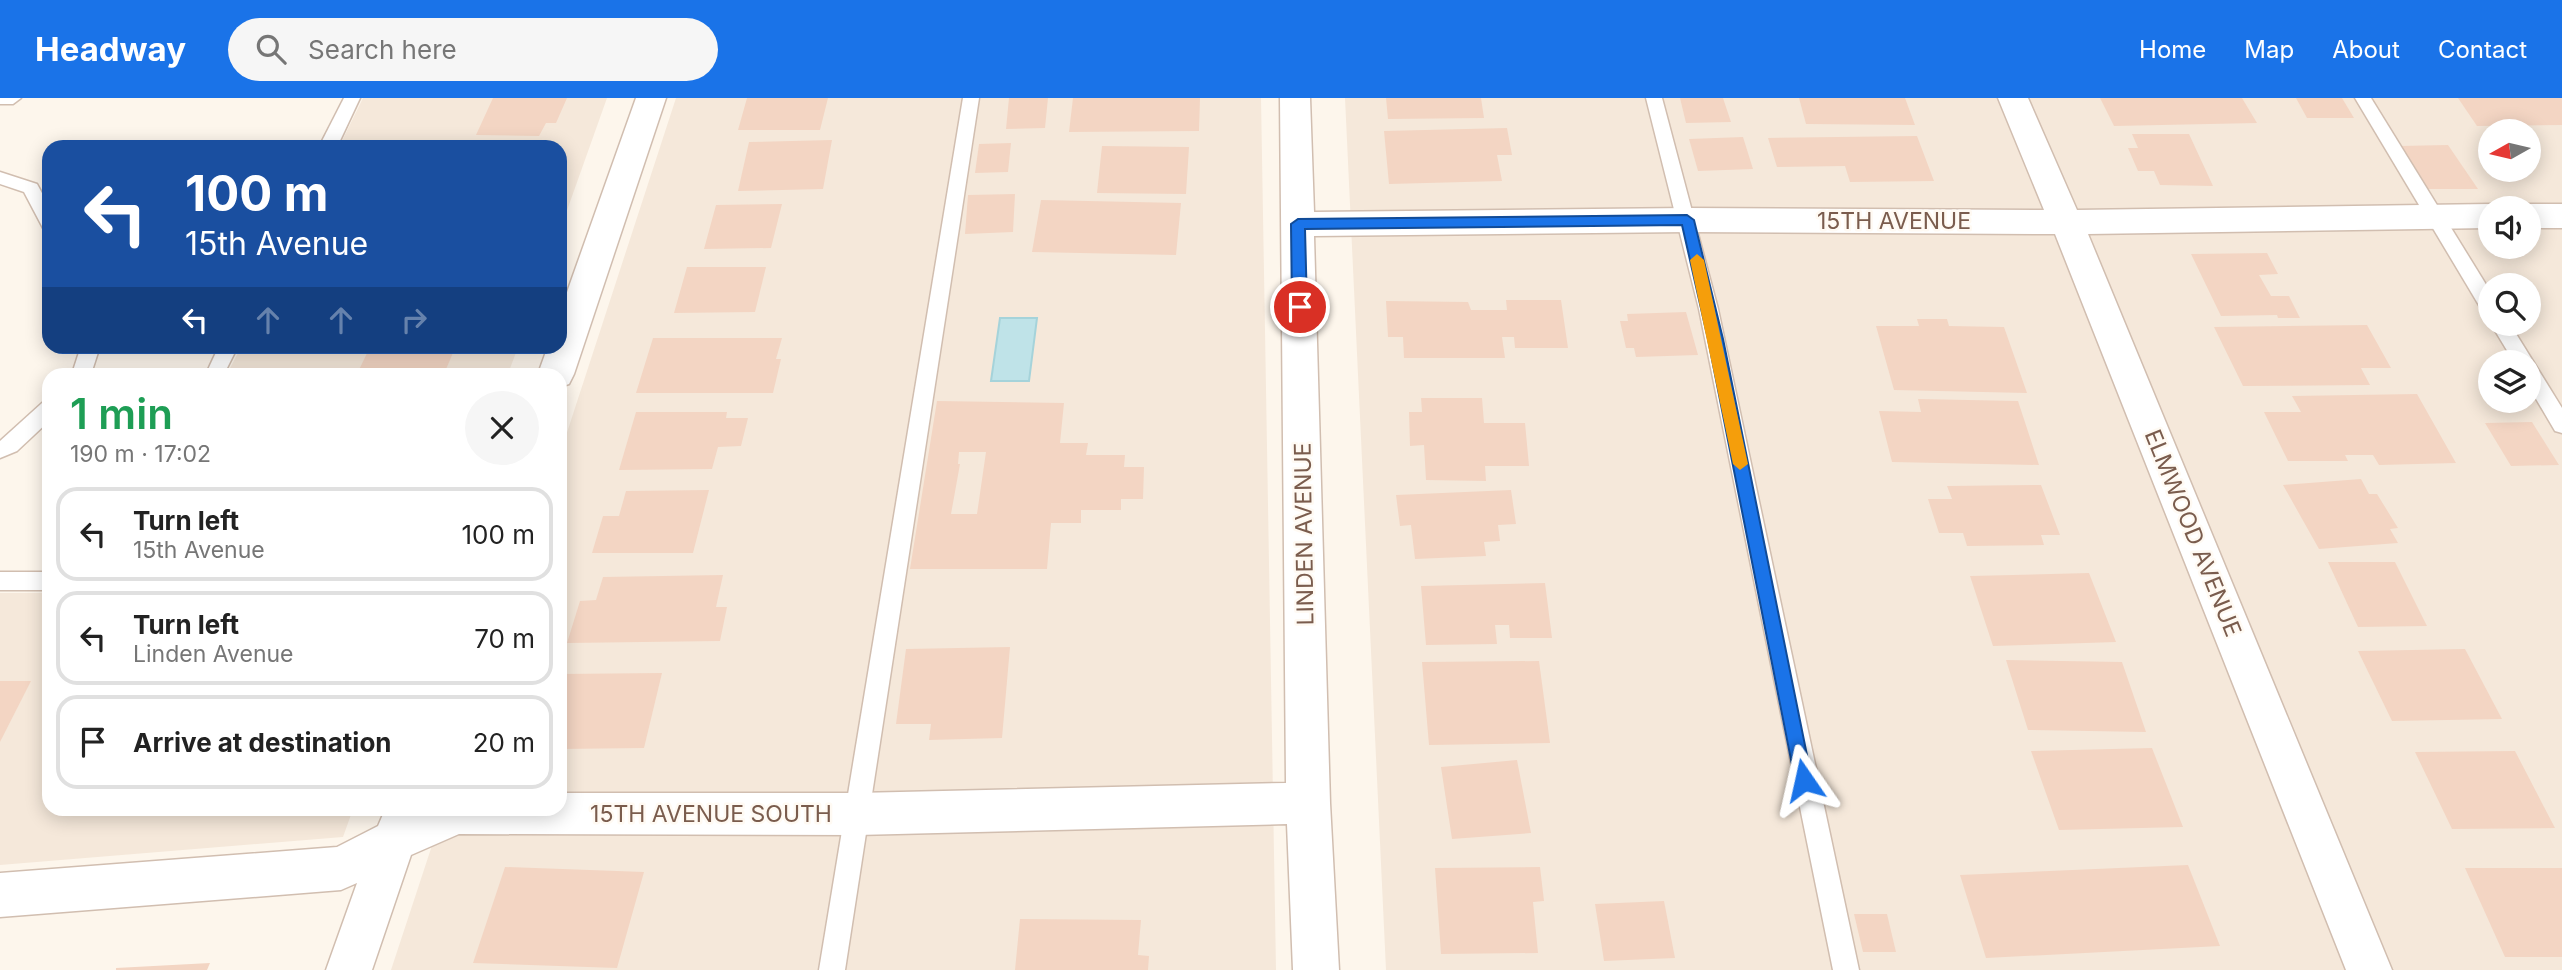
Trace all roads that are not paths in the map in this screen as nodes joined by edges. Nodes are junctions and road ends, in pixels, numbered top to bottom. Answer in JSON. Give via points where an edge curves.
{"nodes":[{"id":1,"x":0,"y":98,"type":"edge"},
{"id":2,"x":13,"y":98,"type":"edge"},
{"id":3,"x":352,"y":98,"type":"edge"},
{"id":4,"x":651,"y":98,"type":"edge"},
{"id":5,"x":971,"y":98,"type":"edge"},
{"id":6,"x":1295,"y":98,"type":"edge"},
{"id":7,"x":1654,"y":98,"type":"edge"},
{"id":8,"x":2013,"y":98,"type":"edge"},
{"id":9,"x":2363,"y":98,"type":"edge"},
{"id":10,"x":331,"y":140,"type":"edge"},
{"id":11,"x":0,"y":178,"type":"edge"},
{"id":12,"x":42,"y":209,"type":"edge"},
{"id":13,"x":2478,"y":216,"type":"edge"},
{"id":14,"x":2541,"y":216,"type":"edge"},
{"id":15,"x":2562,"y":216,"type":"edge"},
{"id":16,"x":2435,"y":217,"type":"junction"},
{"id":17,"x":1687,"y":220,"type":"junction"},
{"id":18,"x":2067,"y":222,"type":"junction"},
{"id":19,"x":1298,"y":224,"type":"junction"},
{"id":20,"x":2478,"y":287,"type":"edge"},
{"id":21,"x":567,"y":342,"type":"edge"},
{"id":22,"x":2541,"y":390,"type":"edge"},
{"id":23,"x":42,"y":416,"type":"edge"},
{"id":24,"x":2562,"y":425,"type":"edge"},
{"id":25,"x":0,"y":450,"type":"edge"},
{"id":26,"x":42,"y":581,"type":"edge"},
{"id":27,"x":0,"y":582,"type":"edge"},
{"id":28,"x":1308,"y":803,"type":"junction"},
{"id":29,"x":567,"y":813,"type":"edge"},
{"id":30,"x":857,"y":814,"type":"junction"},
{"id":31,"x":442,"y":816,"type":"edge"},
{"id":32,"x":400,"y":824,"type":"edge"},
{"id":33,"x":0,"y":895,"type":"edge"},
{"id":34,"x":349,"y":970,"type":"edge"},
{"id":35,"x":832,"y":970,"type":"edge"},
{"id":36,"x":1316,"y":970,"type":"edge"},
{"id":37,"x":1846,"y":970,"type":"edge"},
{"id":38,"x":2369,"y":970,"type":"edge"}],
"edges":[{"from":1,"to":2,"type":"lane"},
{"from":3,"to":10,"type":"lane"},
{"from":4,"to":21,"type":"street"},
{"from":5,"to":30,"type":"lane"},
{"from":6,"to":19,"type":"street","name":"LINDEN AVENUE"},
{"from":7,"to":17,"type":"lane"},
{"from":8,"to":18,"type":"street","name":"ELMWOOD AVENUE"},
{"from":9,"to":16,"type":"lane"},
{"from":11,"to":12,"type":"lane","via":[[31,188]]},
{"from":13,"to":16,"type":"street","name":"15TH AVENUE"},
{"from":14,"to":15,"type":"street"},
{"from":16,"to":18,"type":"street","name":"15TH AVENUE"},
{"from":16,"to":20,"type":"lane"},
{"from":17,"to":18,"type":"street","name":"15TH AVENUE"},
{"from":17,"to":19,"type":"street","name":"15TH AVENUE"},
{"from":17,"to":37,"type":"lane"},
{"from":18,"to":38,"type":"street","name":"ELMWOOD AVENUE"},
{"from":19,"to":28,"type":"street","name":"LINDEN AVENUE"},
{"from":22,"to":24,"type":"lane"},
{"from":23,"to":25,"type":"lane"},
{"from":26,"to":27,"type":"lane"},
{"from":28,"to":30,"type":"street","name":"15TH AVENUE SOUTH"},
{"from":28,"to":36,"type":"street","name":"LINDEN AVENUE"},
{"from":29,"to":30,"type":"street","name":"15TH AVENUE SOUTH"},
{"from":30,"to":35,"type":"lane"},
{"from":31,"to":32,"type":"street","name":"15TH AVENUE SOUTH"},
{"from":32,"to":33,"type":"street","name":"15TH AVENUE SOUTH","via":[[341,868]]},
{"from":32,"to":34,"type":"street"}]}
